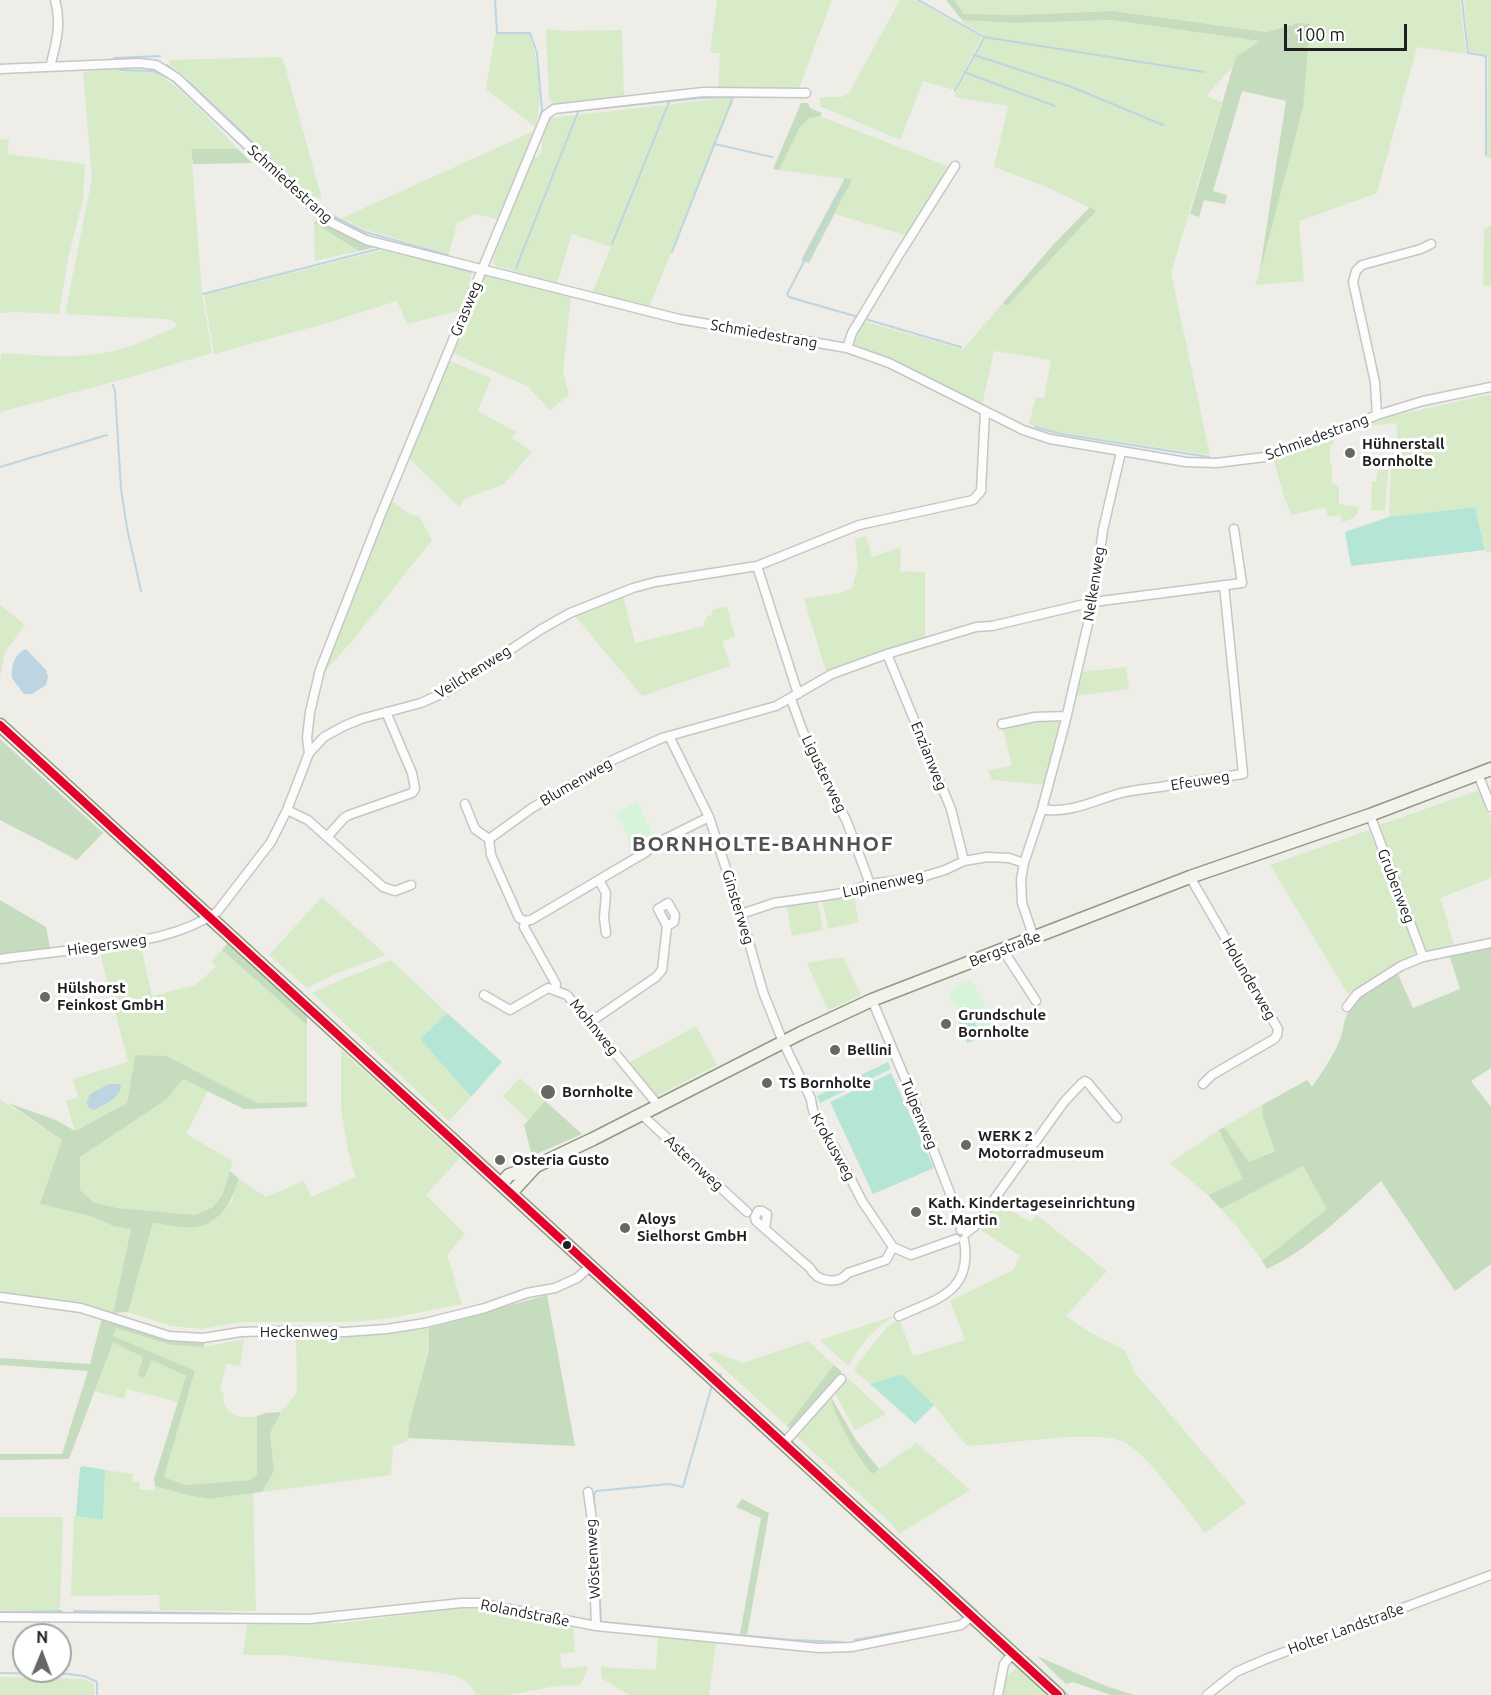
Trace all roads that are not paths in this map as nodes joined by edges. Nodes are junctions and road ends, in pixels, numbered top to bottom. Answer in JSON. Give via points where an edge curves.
{"nodes":[{"id":1,"x":55,"y":0,"type":"edge"},
{"id":2,"x":50,"y":67,"type":"junction"},
{"id":3,"x":0,"y":69,"type":"edge"},
{"id":4,"x":806,"y":93,"type":"dead end"},
{"id":5,"x":955,"y":166,"type":"dead end"},
{"id":6,"x":1431,"y":244,"type":"dead end"},
{"id":7,"x":483,"y":268,"type":"junction"},
{"id":8,"x":847,"y":348,"type":"junction"},
{"id":9,"x":1491,"y":387,"type":"edge"},
{"id":10,"x":985,"y":412,"type":"junction"},
{"id":11,"x":1377,"y":415,"type":"junction"},
{"id":12,"x":1121,"y":452,"type":"junction"},
{"id":13,"x":1234,"y":529,"type":"dead end"},
{"id":14,"x":757,"y":566,"type":"junction"},
{"id":15,"x":1224,"y":585,"type":"junction"},
{"id":16,"x":1093,"y":602,"type":"junction"},
{"id":17,"x":887,"y":654,"type":"junction"},
{"id":18,"x":794,"y":696,"type":"junction"},
{"id":19,"x":386,"y":712,"type":"junction"},
{"id":20,"x":1066,"y":716,"type":"junction"},
{"id":21,"x":1002,"y":724,"type":"dead end"},
{"id":22,"x":0,"y":725,"type":"edge"},
{"id":23,"x":669,"y":736,"type":"junction"},
{"id":24,"x":309,"y":753,"type":"junction"},
{"id":25,"x":1491,"y":769,"type":"edge"},
{"id":26,"x":1478,"y":774,"type":"junction"},
{"id":27,"x":465,"y":804,"type":"dead end"},
{"id":28,"x":1491,"y":807,"type":"edge"},
{"id":29,"x":1042,"y":809,"type":"junction"},
{"id":30,"x":287,"y":810,"type":"junction"},
{"id":31,"x":1370,"y":815,"type":"junction"},
{"id":32,"x":709,"y":817,"type":"junction"},
{"id":33,"x":327,"y":837,"type":"junction"},
{"id":34,"x":489,"y":838,"type":"junction"},
{"id":35,"x":964,"y":861,"type":"junction"},
{"id":36,"x":1024,"y":863,"type":"junction"},
{"id":37,"x":1190,"y":877,"type":"junction"},
{"id":38,"x":599,"y":880,"type":"junction"},
{"id":39,"x":870,"y":884,"type":"junction"},
{"id":40,"x":411,"y":885,"type":"dead end"},
{"id":41,"x":741,"y":914,"type":"junction"},
{"id":42,"x":209,"y":917,"type":"junction"},
{"id":43,"x":525,"y":921,"type":"junction"},
{"id":44,"x":667,"y":926,"type":"dead end"},
{"id":45,"x":606,"y":933,"type":"dead end"},
{"id":46,"x":1034,"y":938,"type":"junction"},
{"id":47,"x":1491,"y":943,"type":"edge"},
{"id":48,"x":1003,"y":950,"type":"junction"},
{"id":49,"x":1423,"y":957,"type":"junction"},
{"id":50,"x":0,"y":959,"type":"edge"},
{"id":51,"x":555,"y":990,"type":"junction"},
{"id":52,"x":484,"y":995,"type":"dead end"},
{"id":53,"x":872,"y":1000,"type":"junction"},
{"id":54,"x":1036,"y":1001,"type":"dead end"},
{"id":55,"x":1347,"y":1007,"type":"dead end"},
{"id":56,"x":589,"y":1023,"type":"junction"},
{"id":57,"x":783,"y":1042,"type":"junction"},
{"id":58,"x":1203,"y":1084,"type":"dead end"},
{"id":59,"x":658,"y":1105,"type":"junction"},
{"id":60,"x":641,"y":1114,"type":"junction"},
{"id":61,"x":1117,"y":1118,"type":"dead end"},
{"id":62,"x":536,"y":1166,"type":"junction"},
{"id":63,"x":501,"y":1184,"type":"junction"},
{"id":64,"x":511,"y":1192,"type":"junction"},
{"id":65,"x":747,"y":1212,"type":"dead end"},
{"id":66,"x":765,"y":1228,"type":"dead end"},
{"id":67,"x":962,"y":1235,"type":"junction"},
{"id":68,"x":893,"y":1247,"type":"junction"},
{"id":69,"x":591,"y":1266,"type":"junction"},
{"id":70,"x":0,"y":1297,"type":"edge"},
{"id":71,"x":899,"y":1316,"type":"dead end"},
{"id":72,"x":841,"y":1379,"type":"dead end"},
{"id":73,"x":784,"y":1443,"type":"junction"},
{"id":74,"x":588,"y":1492,"type":"dead end"},
{"id":75,"x":1491,"y":1575,"type":"edge"},
{"id":76,"x":972,"y":1616,"type":"junction"},
{"id":77,"x":0,"y":1617,"type":"edge"},
{"id":78,"x":596,"y":1626,"type":"junction"},
{"id":79,"x":1013,"y":1653,"type":"junction"},
{"id":80,"x":998,"y":1695,"type":"edge"},
{"id":81,"x":1058,"y":1695,"type":"edge"},
{"id":82,"x":1207,"y":1695,"type":"edge"}],
"edges":[{"from":1,"to":2,"type":"street","via":[[60,27]]},
{"from":2,"to":3,"type":"street","name":"Schmiedestrang"},
{"from":2,"to":7,"type":"street","name":"Schmiedestrang","via":[[156,65],[177,78],[326,220],[366,240]]},
{"from":4,"to":7,"type":"street","name":"Grasweg","via":[[703,92],[549,111]]},
{"from":5,"to":8,"type":"street","via":[[852,333]]},
{"from":6,"to":11,"type":"street","name":"Schmiedestrang","via":[[1362,265],[1356,271],[1353,282],[1375,382]]},
{"from":7,"to":8,"type":"street","name":"Schmiedestrang","via":[[679,320]]},
{"from":7,"to":24,"type":"street","name":"Grasweg","via":[[320,670],[310,712]]},
{"from":8,"to":10,"type":"street","name":"Schmiedestrang","via":[[889,363]]},
{"from":9,"to":11,"type":"street","name":"Schmiedestrang"},
{"from":10,"to":12,"type":"street","name":"Schmiedestrang","via":[[1050,439]]},
{"from":10,"to":14,"type":"street","name":"Veilchenweg","via":[[981,490],[972,500],[859,525]]},
{"from":11,"to":12,"type":"street","name":"Schmiedestrang","via":[[1265,457],[1186,462]]},
{"from":12,"to":16,"type":"street","name":"Nelkenweg","via":[[1103,530]]},
{"from":13,"to":15,"type":"street","via":[[1242,583]]},
{"from":14,"to":18,"type":"street"},
{"from":14,"to":19,"type":"street","name":"Veilchenweg","via":[[633,588],[570,613],[450,690]]},
{"from":15,"to":16,"type":"street"},
{"from":15,"to":29,"type":"street","name":"Efeuweg","via":[[1243,774],[1138,790],[1084,805]]},
{"from":16,"to":17,"type":"street","via":[[976,627]]},
{"from":16,"to":20,"type":"street","name":"Nelkenweg"},
{"from":17,"to":18,"type":"street","via":[[832,674]]},
{"from":17,"to":35,"type":"street","name":"Enzianweg","via":[[951,809]]},
{"from":18,"to":23,"type":"street","via":[[776,706]]},
{"from":18,"to":39,"type":"street","name":"Ligusterweg","via":[[803,732],[848,822]]},
{"from":19,"to":24,"type":"street","name":"Veilchenweg","via":[[344,726],[324,737]]},
{"from":19,"to":33,"type":"street","via":[[415,789],[349,815]]},
{"from":20,"to":21,"type":"street"},
{"from":20,"to":29,"type":"street","name":"Nelkenweg"},
{"from":22,"to":42,"type":"main road"},
{"from":23,"to":32,"type":"street","name":"Ginsterweg"},
{"from":23,"to":34,"type":"street","name":"Blumenweg","via":[[615,759]]},
{"from":24,"to":30,"type":"street","name":"Veilchenweg"},
{"from":25,"to":26,"type":"main road","name":"Bergstraße"},
{"from":26,"to":28,"type":"street"},
{"from":26,"to":31,"type":"main road","name":"Bergstraße"},
{"from":27,"to":34,"type":"street","via":[[475,829]]},
{"from":29,"to":36,"type":"street","name":"Nelkenweg"},
{"from":30,"to":33,"type":"street","via":[[308,820]]},
{"from":30,"to":42,"type":"street","name":"Veilchenweg","via":[[264,852]]},
{"from":31,"to":37,"type":"main road","name":"Bergstraße"},
{"from":31,"to":49,"type":"street","name":"Grubenweg"},
{"from":32,"to":38,"type":"street","via":[[657,843]]},
{"from":32,"to":41,"type":"street","name":"Ginsterweg"},
{"from":33,"to":40,"type":"street","via":[[382,887],[395,891]]},
{"from":34,"to":43,"type":"street","via":[[491,855],[519,918]]},
{"from":35,"to":36,"type":"street","name":"Lupinenweg","via":[[987,857]]},
{"from":35,"to":39,"type":"street","name":"Lupinenweg","via":[[922,877]]},
{"from":36,"to":46,"type":"street","name":"Nelkenweg","via":[[1020,889]]},
{"from":37,"to":46,"type":"main road","name":"Bergstraße"},
{"from":37,"to":58,"type":"street","name":"Holunderweg","via":[[1278,1029],[1274,1039]]},
{"from":38,"to":43,"type":"street"},
{"from":38,"to":45,"type":"street","via":[[606,893]]},
{"from":39,"to":41,"type":"street","name":"Lupinenweg","via":[[848,892],[774,903]]},
{"from":41,"to":57,"type":"street","name":"Ginsterweg","via":[[763,992]]},
{"from":42,"to":50,"type":"street","name":"Hiegersweg","via":[[141,941]]},
{"from":42,"to":63,"type":"main road"},
{"from":43,"to":51,"type":"street","via":[[524,927],[556,984]]},
{"from":44,"to":56,"type":"street","via":[[664,965],[656,977]]},
{"from":46,"to":48,"type":"main road","name":"Bergstraße"},
{"from":47,"to":49,"type":"street"},
{"from":48,"to":53,"type":"main road","name":"Bergstraße"},
{"from":48,"to":54,"type":"street"},
{"from":49,"to":55,"type":"street","via":[[1401,966],[1358,994]]},
{"from":51,"to":52,"type":"street","name":"Mohnweg","via":[[548,987],[510,1010]]},
{"from":51,"to":56,"type":"street","name":"Mohnweg","via":[[567,995]]},
{"from":53,"to":57,"type":"main road","name":"Bergstraße"},
{"from":53,"to":67,"type":"street","name":"Tulpenweg","via":[[931,1142],[960,1219]]},
{"from":56,"to":59,"type":"street","name":"Mohnweg"},
{"from":57,"to":59,"type":"main road","name":"Bergstraße"},
{"from":57,"to":68,"type":"street","name":"Krokusweg","via":[[829,1142]]},
{"from":59,"to":60,"type":"main road","name":"Bergstraße"},
{"from":60,"to":62,"type":"main road","name":"Bergstraße"},
{"from":60,"to":65,"type":"street","name":"Asternweg"},
{"from":61,"to":67,"type":"street","via":[[1088,1083],[1082,1083],[1064,1102],[975,1226]]},
{"from":62,"to":63,"type":"main road","name":"Bergstraße","via":[[509,1175]]},
{"from":62,"to":64,"type":"main road","name":"Bergstraße"},
{"from":63,"to":64,"type":"main road"},
{"from":64,"to":69,"type":"main road"},
{"from":66,"to":68,"type":"street","via":[[813,1274],[827,1280],[886,1260]]},
{"from":67,"to":68,"type":"street","via":[[911,1254]]},
{"from":67,"to":71,"type":"street","name":"Tulpenweg","via":[[965,1265],[954,1288]]},
{"from":69,"to":70,"type":"street","name":"Heckenweg","via":[[555,1288],[485,1308],[425,1323],[345,1332],[169,1336],[81,1308]]},
{"from":69,"to":73,"type":"main road"},
{"from":72,"to":73,"type":"street"},
{"from":73,"to":76,"type":"main road"},
{"from":74,"to":78,"type":"street","name":"Wöstenweg"},
{"from":75,"to":82,"type":"street","name":"Holter Landstraße","via":[[1236,1672]]},
{"from":76,"to":78,"type":"street","name":"Rolandstraße","via":[[961,1624],[850,1647],[819,1648]]},
{"from":76,"to":79,"type":"main road"},
{"from":77,"to":78,"type":"street","name":"Rolandstraße","via":[[309,1619],[479,1603]]},
{"from":79,"to":80,"type":"street","via":[[1004,1664]]},
{"from":79,"to":81,"type":"main road"}]}
